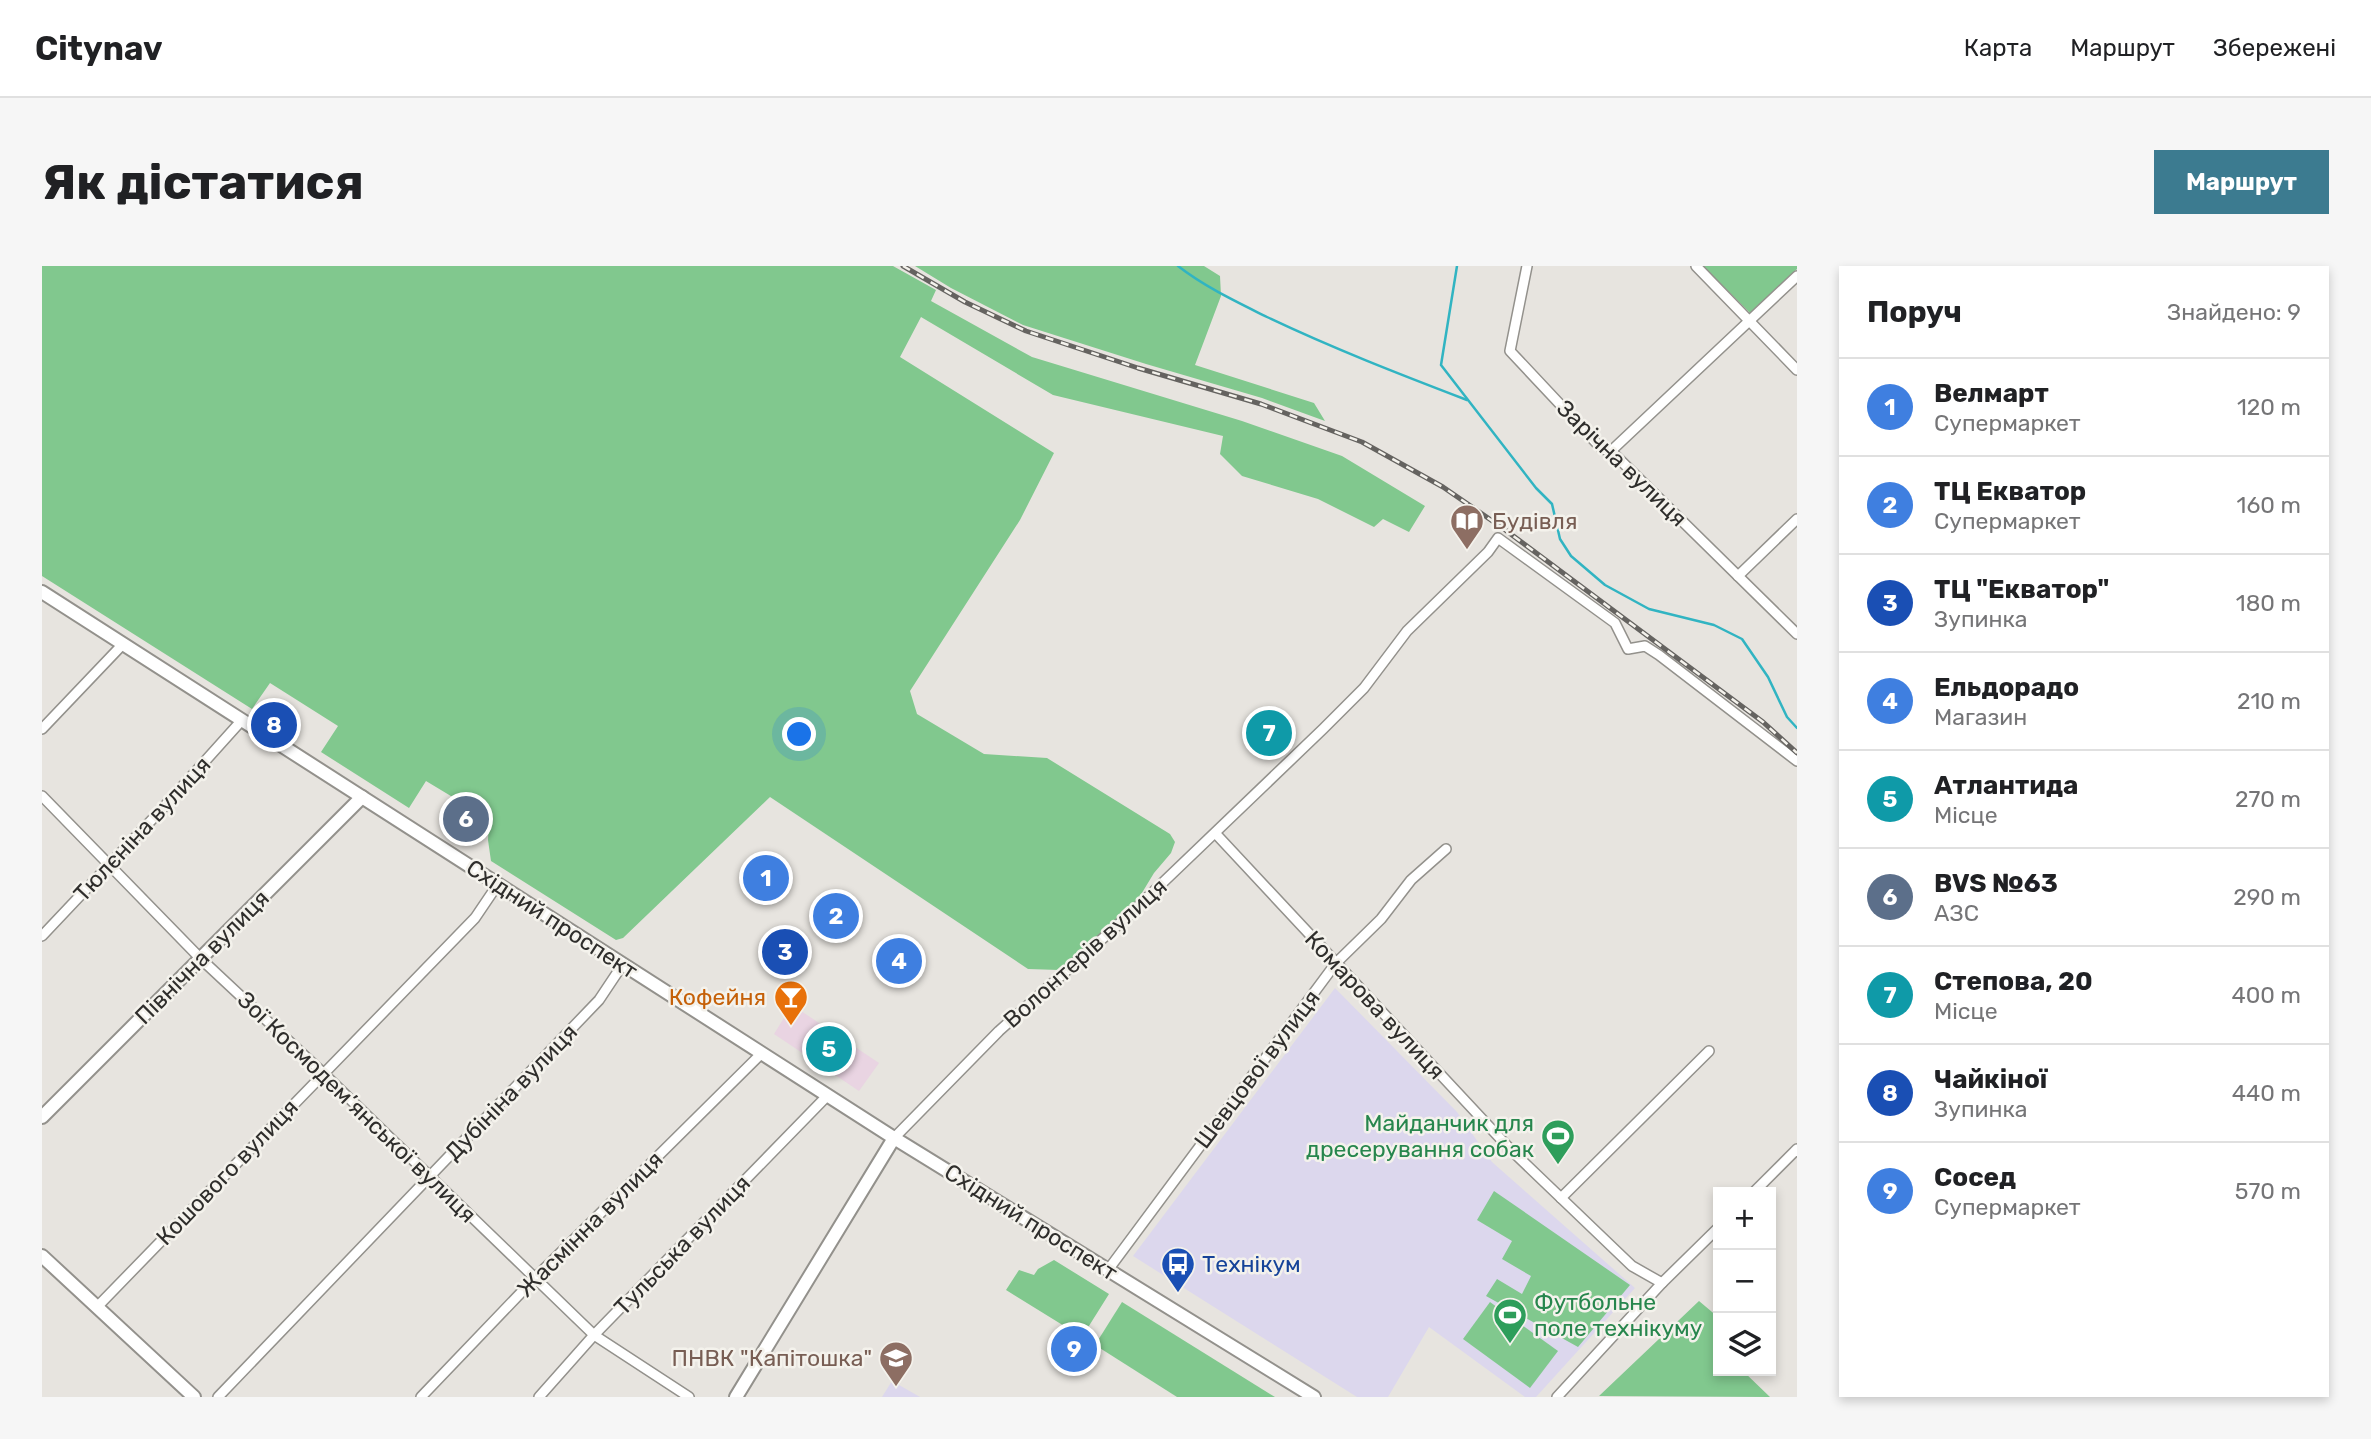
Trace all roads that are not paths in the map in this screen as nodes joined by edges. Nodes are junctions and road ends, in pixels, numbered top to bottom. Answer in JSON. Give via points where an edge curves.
{"nodes":[{"id":1,"x":1527,"y":266,"type":"edge"},
{"id":2,"x":1696,"y":266,"type":"edge"},
{"id":3,"x":1797,"y":276,"type":"edge"},
{"id":4,"x":1750,"y":321,"type":"junction"},
{"id":5,"x":1797,"y":370,"type":"edge"},
{"id":6,"x":1612,"y":451,"type":"junction"},
{"id":7,"x":1797,"y":519,"type":"edge"},
{"id":8,"x":1738,"y":576,"type":"junction"},
{"id":9,"x":42,"y":592,"type":"edge"},
{"id":10,"x":1797,"y":634,"type":"edge"},
{"id":11,"x":123,"y":644,"type":"junction"},
{"id":12,"x":242,"y":720,"type":"junction"},
{"id":13,"x":42,"y":729,"type":"edge"},
{"id":14,"x":1797,"y":761,"type":"edge"},
{"id":15,"x":42,"y":796,"type":"edge"},
{"id":16,"x":362,"y":797,"type":"junction"},
{"id":17,"x":1216,"y":834,"type":"junction"},
{"id":18,"x":1446,"y":849,"type":"dead end"},
{"id":19,"x":110,"y":866,"type":"junction"},
{"id":20,"x":498,"y":884,"type":"junction"},
{"id":21,"x":42,"y":936,"type":"edge"},
{"id":22,"x":201,"y":959,"type":"junction"},
{"id":23,"x":1335,"y":963,"type":"junction"},
{"id":24,"x":623,"y":964,"type":"junction"},
{"id":25,"x":1709,"y":1051,"type":"dead end"},
{"id":26,"x":762,"y":1053,"type":"junction"},
{"id":27,"x":323,"y":1073,"type":"junction"},
{"id":28,"x":828,"y":1095,"type":"junction"},
{"id":29,"x":42,"y":1117,"type":"edge"},
{"id":30,"x":894,"y":1138,"type":"junction"},
{"id":31,"x":1797,"y":1149,"type":"edge"},
{"id":32,"x":430,"y":1177,"type":"junction"},
{"id":33,"x":1759,"y":1187,"type":"edge"},
{"id":34,"x":1561,"y":1198,"type":"junction"},
{"id":35,"x":1713,"y":1233,"type":"edge"},
{"id":36,"x":42,"y":1256,"type":"edge"},
{"id":37,"x":1108,"y":1270,"type":"junction"},
{"id":38,"x":535,"y":1278,"type":"junction"},
{"id":39,"x":1662,"y":1283,"type":"junction"},
{"id":40,"x":97,"y":1307,"type":"junction"},
{"id":41,"x":594,"y":1335,"type":"junction"},
{"id":42,"x":194,"y":1397,"type":"edge"},
{"id":43,"x":218,"y":1397,"type":"edge"},
{"id":44,"x":421,"y":1397,"type":"edge"},
{"id":45,"x":539,"y":1397,"type":"edge"},
{"id":46,"x":689,"y":1397,"type":"edge"},
{"id":47,"x":736,"y":1397,"type":"edge"},
{"id":48,"x":1314,"y":1397,"type":"edge"},
{"id":49,"x":1557,"y":1397,"type":"edge"}],
"edges":[{"from":1,"to":6,"type":"street","name":"Зарічна вулиця","via":[[1510,351],[1602,449]]},
{"from":2,"to":4,"type":"street"},
{"from":3,"to":4,"type":"street"},
{"from":4,"to":5,"type":"street"},
{"from":4,"to":6,"type":"street"},
{"from":6,"to":8,"type":"street","name":"Зарічна вулиця"},
{"from":7,"to":8,"type":"street"},
{"from":8,"to":10,"type":"street","name":"Зарічна вулиця"},
{"from":9,"to":11,"type":"main road","name":"Східний проспект"},
{"from":11,"to":12,"type":"main road","name":"Східний проспект"},
{"from":11,"to":13,"type":"street"},
{"from":12,"to":16,"type":"main road","name":"Східний проспект"},
{"from":12,"to":19,"type":"street","name":"Тюлєніна вулиця"},
{"from":14,"to":17,"type":"street","name":"Волонтерів вулиця","via":[[1659,655],[1645,646],[1628,649],[1615,623],[1498,538],[1407,631],[1364,688]]},
{"from":15,"to":19,"type":"street","name":"Зої Космодем’янської вулиця"},
{"from":16,"to":20,"type":"main road","name":"Східний проспект"},
{"from":16,"to":22,"type":"main road","name":"Північна вулиця"},
{"from":17,"to":23,"type":"street","name":"Комарова вулиця"},
{"from":17,"to":30,"type":"street","name":"Волонтерів вулиця","via":[[999,1031]]},
{"from":18,"to":23,"type":"street","name":"Шевцової вулиця"},
{"from":19,"to":21,"type":"street","name":"Тюлєніна вулиця"},
{"from":19,"to":22,"type":"street","name":"Зої Космодем’янської вулиця"},
{"from":20,"to":24,"type":"main road","name":"Східний проспект"},
{"from":20,"to":27,"type":"street","name":"Кошового вулиця","via":[[475,918]]},
{"from":22,"to":27,"type":"street","name":"Зої Космодем’янської вулиця"},
{"from":22,"to":29,"type":"main road","name":"Північна вулиця"},
{"from":23,"to":34,"type":"street","name":"Комарова вулиця"},
{"from":23,"to":37,"type":"street","name":"Шевцової вулиця"},
{"from":24,"to":26,"type":"main road","name":"Східний проспект"},
{"from":24,"to":32,"type":"street","name":"Дубініна вулиця","via":[[598,1000]]},
{"from":25,"to":34,"type":"street"},
{"from":26,"to":28,"type":"main road","name":"Східний проспект"},
{"from":26,"to":38,"type":"street","name":"Жасмінна вулиця"},
{"from":27,"to":32,"type":"street","name":"Зої Космодем’янської вулиця"},
{"from":27,"to":40,"type":"street","name":"Кошового вулиця"},
{"from":28,"to":30,"type":"main road","name":"Східний проспект"},
{"from":28,"to":41,"type":"street","name":"Тульська вулиця"},
{"from":30,"to":37,"type":"main road","name":"Східний проспект"},
{"from":30,"to":47,"type":"main road","name":"Волонтерів вулиця"},
{"from":31,"to":33,"type":"street"},
{"from":32,"to":38,"type":"street","name":"Зої Космодем’янської вулиця"},
{"from":32,"to":43,"type":"street","name":"Дубініна вулиця"},
{"from":34,"to":39,"type":"street","name":"Комарова вулиця","via":[[1632,1266]]},
{"from":35,"to":39,"type":"street"},
{"from":36,"to":40,"type":"main road"},
{"from":37,"to":48,"type":"main road","name":"Східний проспект"},
{"from":38,"to":41,"type":"street","name":"Зої Космодем’янської вулиця"},
{"from":38,"to":44,"type":"street","name":"Жасмінна вулиця"},
{"from":39,"to":49,"type":"street"},
{"from":40,"to":42,"type":"main road"},
{"from":41,"to":45,"type":"street","name":"Тульська вулиця"},
{"from":41,"to":46,"type":"street","name":"Зої Космодем’янської вулиця"}]}
